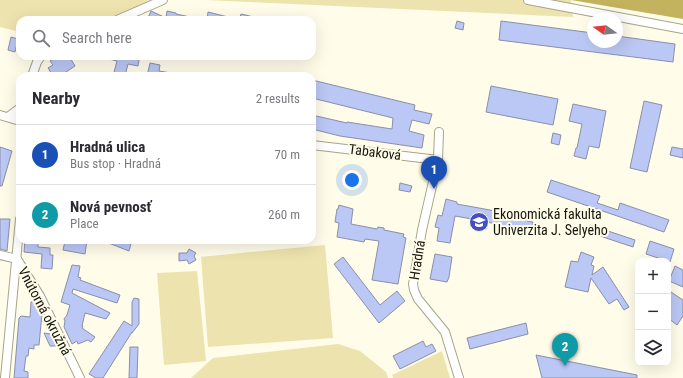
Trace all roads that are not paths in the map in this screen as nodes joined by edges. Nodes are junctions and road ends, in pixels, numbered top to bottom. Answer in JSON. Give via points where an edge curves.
{"nodes":[{"id":1,"x":163,"y":0,"type":"edge"},
{"id":2,"x":528,"y":0,"type":"edge"},
{"id":3,"x":126,"y":16,"type":"edge"},
{"id":4,"x":683,"y":29,"type":"edge"},
{"id":5,"x":38,"y":60,"type":"edge"},
{"id":6,"x":33,"y":72,"type":"edge"},
{"id":7,"x":16,"y":110,"type":"edge"},
{"id":8,"x":4,"y":116,"type":"edge"},
{"id":9,"x":16,"y":120,"type":"edge"},
{"id":10,"x":439,"y":132,"type":"dead end"},
{"id":11,"x":316,"y":145,"type":"edge"},
{"id":12,"x":438,"y":160,"type":"junction"},
{"id":13,"x":18,"y":244,"type":"edge"},
{"id":14,"x":0,"y":255,"type":"edge"},
{"id":15,"x":17,"y":259,"type":"junction"},
{"id":16,"x":5,"y":378,"type":"edge"},
{"id":17,"x":80,"y":378,"type":"edge"},
{"id":18,"x":459,"y":378,"type":"edge"}],
"edges":[{"from":1,"to":3,"type":"street"},
{"from":2,"to":4,"type":"street"},
{"from":5,"to":6,"type":"street"},
{"from":7,"to":8,"type":"street"},
{"from":8,"to":9,"type":"street"},
{"from":10,"to":12,"type":"street","name":"Hradná"},
{"from":11,"to":12,"type":"street","name":"Tabaková"},
{"from":12,"to":18,"type":"street","name":"Hradná","via":[[413,284],[418,299],[445,332]]},
{"from":13,"to":15,"type":"street","name":"Vnútorná okružná"},
{"from":14,"to":15,"type":"street"},
{"from":15,"to":16,"type":"street"},
{"from":15,"to":17,"type":"street","name":"Vnútorná okružná","via":[[40,296]]}]}
